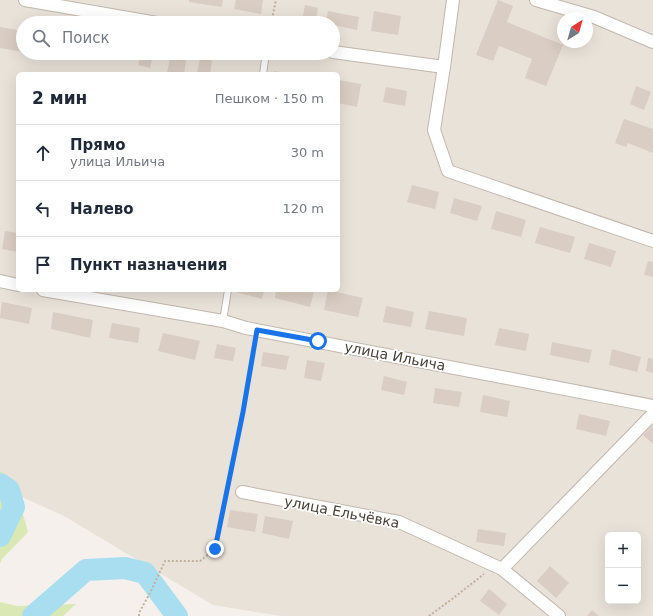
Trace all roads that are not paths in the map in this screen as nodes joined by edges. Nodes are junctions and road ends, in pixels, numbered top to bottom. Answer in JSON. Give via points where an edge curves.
{"nodes":[{"id":1,"x":25,"y":0,"type":"edge"},
{"id":2,"x":452,"y":0,"type":"edge"},
{"id":3,"x":536,"y":0,"type":"edge"},
{"id":4,"x":117,"y":16,"type":"edge"},
{"id":5,"x":653,"y":42,"type":"edge"},
{"id":6,"x":340,"y":53,"type":"edge"},
{"id":7,"x":265,"y":60,"type":"edge"},
{"id":8,"x":444,"y":67,"type":"junction"},
{"id":9,"x":263,"y":72,"type":"edge"},
{"id":10,"x":653,"y":241,"type":"edge"},
{"id":11,"x":0,"y":281,"type":"edge"},
{"id":12,"x":16,"y":285,"type":"edge"},
{"id":13,"x":55,"y":292,"type":"edge"},
{"id":14,"x":228,"y":292,"type":"edge"},
{"id":15,"x":223,"y":321,"type":"junction"},
{"id":16,"x":653,"y":406,"type":"edge"},
{"id":17,"x":653,"y":414,"type":"edge"},
{"id":18,"x":242,"y":492,"type":"dead end"},
{"id":19,"x":502,"y":569,"type":"junction"},
{"id":20,"x":559,"y":616,"type":"edge"}],
"edges":[{"from":1,"to":4,"type":"street"},
{"from":2,"to":8,"type":"street"},
{"from":3,"to":5,"type":"street","via":[[594,17]]},
{"from":6,"to":8,"type":"street"},
{"from":7,"to":9,"type":"lane"},
{"from":8,"to":10,"type":"street","via":[[434,130],[448,171]]},
{"from":11,"to":12,"type":"street"},
{"from":13,"to":15,"type":"street","name":"улица Ильича"},
{"from":14,"to":15,"type":"lane"},
{"from":15,"to":16,"type":"street","name":"улица Ильича","via":[[257,330]]},
{"from":17,"to":19,"type":"street"},
{"from":18,"to":19,"type":"street","name":"улица Ельчёвка","via":[[399,522]]},
{"from":19,"to":20,"type":"street","name":"улица Ельчёвка"}]}
